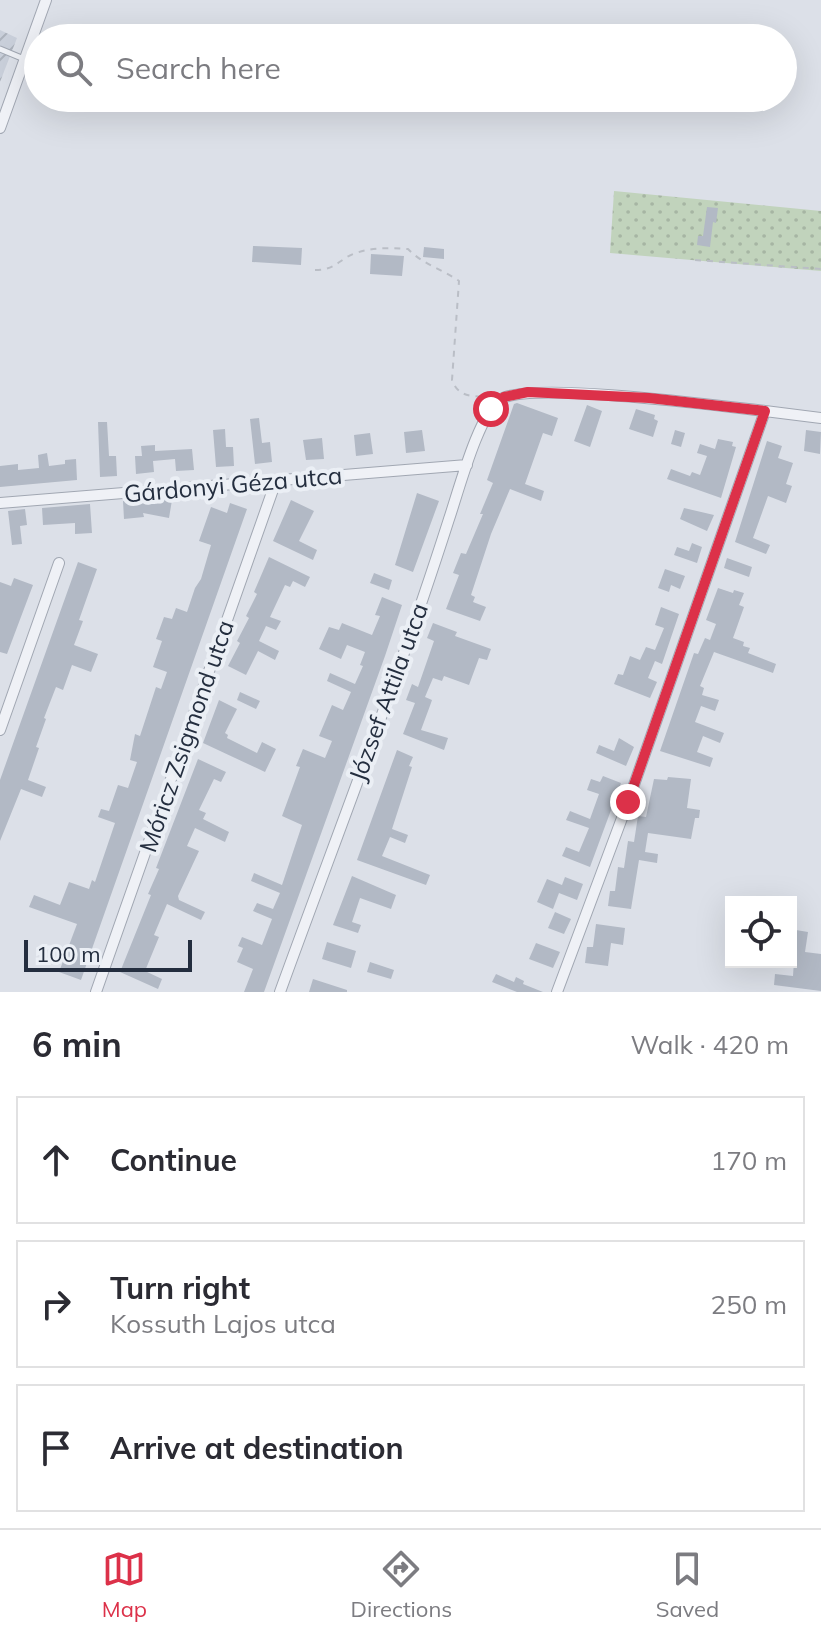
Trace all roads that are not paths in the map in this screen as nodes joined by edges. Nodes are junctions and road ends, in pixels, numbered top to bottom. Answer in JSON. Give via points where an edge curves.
{"nodes":[{"id":1,"x":46,"y":0,"type":"edge"},
{"id":2,"x":37,"y":24,"type":"edge"},
{"id":3,"x":0,"y":49,"type":"edge"},
{"id":4,"x":24,"y":59,"type":"joint"},
{"id":5,"x":0,"y":128,"type":"edge"},
{"id":6,"x":765,"y":411,"type":"junction"},
{"id":7,"x":821,"y":418,"type":"edge"},
{"id":8,"x":467,"y":465,"type":"junction"},
{"id":9,"x":276,"y":481,"type":"junction"},
{"id":10,"x":0,"y":503,"type":"edge"},
{"id":11,"x":59,"y":563,"type":"dead end"},
{"id":12,"x":0,"y":730,"type":"edge"},
{"id":13,"x":96,"y":992,"type":"edge"},
{"id":14,"x":280,"y":992,"type":"edge"},
{"id":15,"x":557,"y":992,"type":"edge"}],
"edges":[{"from":1,"to":2,"type":"street"},
{"from":3,"to":4,"type":"lane"},
{"from":4,"to":5,"type":"street"},
{"from":6,"to":7,"type":"street"},
{"from":6,"to":8,"type":"street","name":"József Attila utca","via":[[528,392],[495,403]]},
{"from":6,"to":15,"type":"street"},
{"from":8,"to":9,"type":"street","name":"Gárdonyi Géza utca"},
{"from":8,"to":14,"type":"street","name":"József Attila utca"},
{"from":9,"to":10,"type":"street","name":"Gárdonyi Géza utca"},
{"from":9,"to":13,"type":"street","name":"Móricz Zsigmond utca"},
{"from":11,"to":12,"type":"street"}]}
